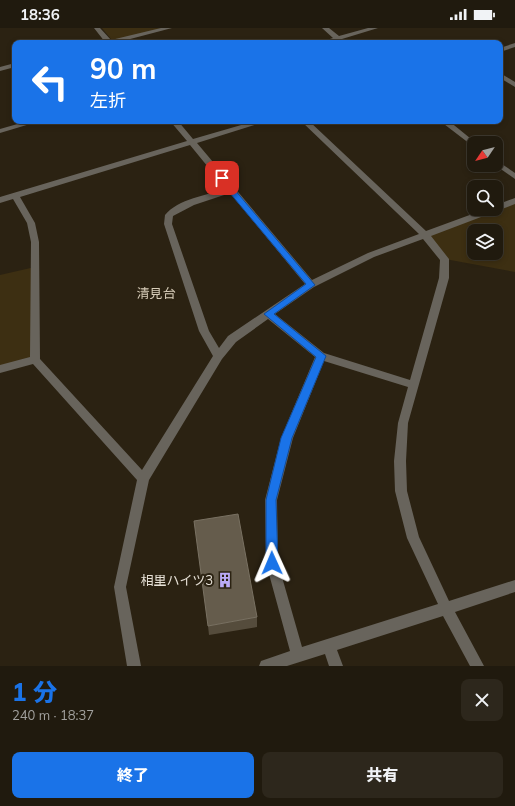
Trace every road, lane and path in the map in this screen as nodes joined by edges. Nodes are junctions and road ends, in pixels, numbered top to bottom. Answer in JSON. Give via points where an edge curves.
{"nodes":[{"id":1,"x":97,"y":28,"type":"edge"},
{"id":2,"x":169,"y":28,"type":"edge"},
{"id":3,"x":325,"y":28,"type":"edge"},
{"id":4,"x":375,"y":28,"type":"edge"},
{"id":5,"x":338,"y":38,"type":"junction"},
{"id":6,"x":107,"y":40,"type":"edge"},
{"id":7,"x":121,"y":40,"type":"edge"},
{"id":8,"x":331,"y":40,"type":"edge"},
{"id":9,"x":340,"y":40,"type":"edge"},
{"id":10,"x":515,"y":46,"type":"edge"},
{"id":11,"x":503,"y":49,"type":"edge"},
{"id":12,"x":12,"y":66,"type":"edge"},
{"id":13,"x":0,"y":69,"type":"edge"},
{"id":14,"x":503,"y":77,"type":"edge"},
{"id":15,"x":515,"y":85,"type":"edge"},
{"id":16,"x":25,"y":124,"type":"edge"},
{"id":17,"x":177,"y":124,"type":"edge"},
{"id":18,"x":253,"y":124,"type":"edge"},
{"id":19,"x":308,"y":124,"type":"edge"},
{"id":20,"x":448,"y":124,"type":"edge"},
{"id":21,"x":0,"y":131,"type":"edge"},
{"id":22,"x":467,"y":139,"type":"edge"},
{"id":23,"x":192,"y":142,"type":"junction"},
{"id":24,"x":503,"y":168,"type":"edge"},
{"id":25,"x":515,"y":177,"type":"edge"},
{"id":26,"x":232,"y":190,"type":"junction"},
{"id":27,"x":15,"y":195,"type":"junction"},
{"id":28,"x":0,"y":200,"type":"edge"},
{"id":29,"x":515,"y":201,"type":"edge"},
{"id":30,"x":503,"y":206,"type":"edge"},
{"id":31,"x":477,"y":216,"type":"edge"},
{"id":32,"x":426,"y":236,"type":"junction"},
{"id":33,"x":311,"y":285,"type":"junction"},
{"id":34,"x":268,"y":314,"type":"junction"},
{"id":35,"x":218,"y":356,"type":"junction"},
{"id":36,"x":321,"y":356,"type":"junction"},
{"id":37,"x":35,"y":360,"type":"junction"},
{"id":38,"x":0,"y":369,"type":"edge"},
{"id":39,"x":414,"y":385,"type":"junction"},
{"id":40,"x":143,"y":479,"type":"junction"},
{"id":41,"x":515,"y":586,"type":"edge"},
{"id":42,"x":446,"y":608,"type":"junction"},
{"id":43,"x":329,"y":646,"type":"junction"},
{"id":44,"x":298,"y":656,"type":"junction"},
{"id":45,"x":134,"y":666,"type":"edge"},
{"id":46,"x":266,"y":666,"type":"edge"},
{"id":47,"x":336,"y":666,"type":"edge"},
{"id":48,"x":477,"y":666,"type":"edge"}],
"edges":[{"from":1,"to":6,"type":"street"},
{"from":2,"to":7,"type":"street"},
{"from":3,"to":5,"type":"street"},
{"from":4,"to":5,"type":"street"},
{"from":5,"to":8,"type":"street"},
{"from":5,"to":9,"type":"street"},
{"from":10,"to":11,"type":"street"},
{"from":12,"to":13,"type":"street"},
{"from":14,"to":15,"type":"street"},
{"from":16,"to":21,"type":"street"},
{"from":17,"to":23,"type":"street"},
{"from":18,"to":23,"type":"street"},
{"from":19,"to":32,"type":"street"},
{"from":20,"to":22,"type":"street"},
{"from":23,"to":26,"type":"street"},
{"from":23,"to":27,"type":"street"},
{"from":24,"to":25,"type":"street"},
{"from":26,"to":33,"type":"street"},
{"from":26,"to":35,"type":"street","via":[[175,210],[169,215],[168,224],[204,331]]},
{"from":27,"to":28,"type":"street"},
{"from":27,"to":37,"type":"street","via":[[31,223],[35,242]]},
{"from":29,"to":30,"type":"street"},
{"from":31,"to":32,"type":"street"},
{"from":32,"to":33,"type":"street","via":[[371,255]]},
{"from":32,"to":39,"type":"street","via":[[445,259],[444,278]]},
{"from":33,"to":34,"type":"street"},
{"from":34,"to":35,"type":"street","via":[[232,339]]},
{"from":34,"to":36,"type":"street"},
{"from":35,"to":40,"type":"street"},
{"from":36,"to":39,"type":"street"},
{"from":36,"to":44,"type":"street","via":[[286,438],[271,500],[272,563]]},
{"from":37,"to":38,"type":"street"},
{"from":37,"to":40,"type":"street"},
{"from":39,"to":42,"type":"street","via":[[403,423],[401,492],[413,538]]},
{"from":40,"to":45,"type":"street","via":[[120,587]]},
{"from":41,"to":42,"type":"street"},
{"from":42,"to":43,"type":"street"},
{"from":42,"to":48,"type":"street"},
{"from":43,"to":44,"type":"street"},
{"from":43,"to":47,"type":"street"},
{"from":44,"to":46,"type":"street"}]}
